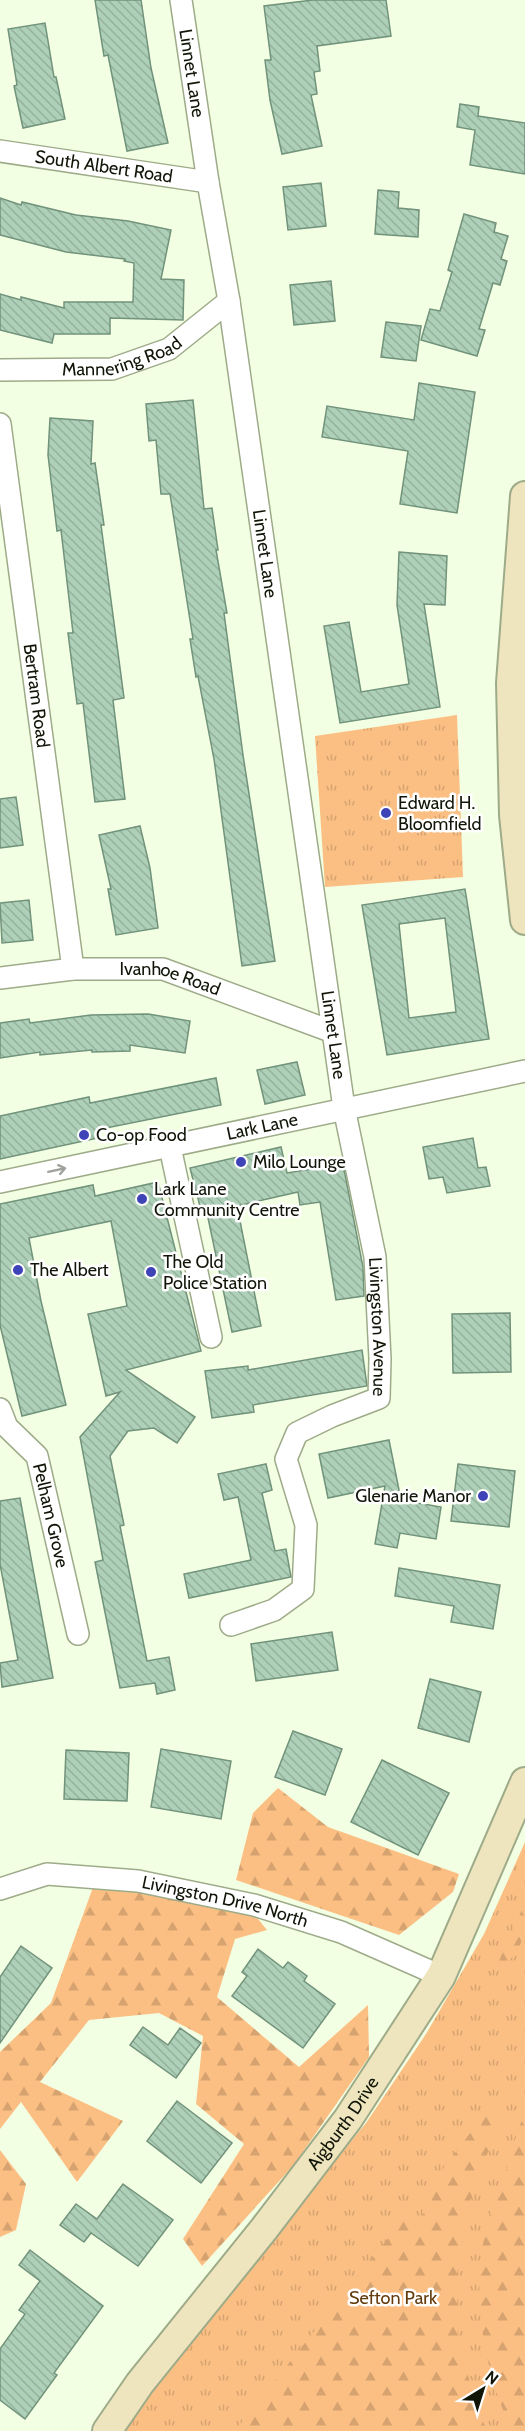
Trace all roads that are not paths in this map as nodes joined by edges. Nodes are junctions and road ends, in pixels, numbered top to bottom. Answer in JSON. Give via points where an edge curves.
{"nodes":[{"id":1,"x":181,"y":0,"type":"edge"},
{"id":2,"x":0,"y":151,"type":"edge"},
{"id":3,"x":208,"y":182,"type":"junction"},
{"id":4,"x":230,"y":301,"type":"junction"},
{"id":5,"x":0,"y":369,"type":"edge"},
{"id":6,"x":0,"y":424,"type":"edge"},
{"id":7,"x":525,"y":496,"type":"edge"},
{"id":8,"x":525,"y":920,"type":"edge"},
{"id":9,"x":73,"y":969,"type":"junction"},
{"id":10,"x":0,"y":978,"type":"edge"},
{"id":11,"x":333,"y":1032,"type":"junction"},
{"id":12,"x":525,"y":1071,"type":"edge"},
{"id":13,"x":344,"y":1108,"type":"junction"},
{"id":14,"x":170,"y":1147,"type":"junction"},
{"id":15,"x":0,"y":1182,"type":"edge"},
{"id":16,"x":211,"y":1337,"type":"dead end"},
{"id":17,"x":0,"y":1409,"type":"edge"},
{"id":18,"x":231,"y":1625,"type":"dead end"},
{"id":19,"x":78,"y":1634,"type":"dead end"},
{"id":20,"x":525,"y":1782,"type":"edge"},
{"id":21,"x":0,"y":1889,"type":"edge"},
{"id":22,"x":441,"y":1976,"type":"junction"},
{"id":23,"x":107,"y":2431,"type":"edge"}],
"edges":[{"from":1,"to":3,"type":"street","name":"Linnet Lane"},
{"from":2,"to":3,"type":"street","name":"South Albert Road"},
{"from":3,"to":4,"type":"street","name":"Linnet Lane"},
{"from":4,"to":5,"type":"street","name":"Mannering Road","via":[[169,349],[112,369]]},
{"from":4,"to":11,"type":"street","name":"Linnet Lane"},
{"from":6,"to":9,"type":"street","name":"Bertram Road"},
{"from":7,"to":8,"type":"street","via":[[511,683],[514,815]]},
{"from":9,"to":10,"type":"street","name":"Ivanhoe Road"},
{"from":9,"to":11,"type":"street","name":"Ivanhoe Road","via":[[163,969]]},
{"from":11,"to":13,"type":"street","name":"Linnet Lane"},
{"from":12,"to":13,"type":"street","name":"Lark Lane"},
{"from":13,"to":14,"type":"street","name":"Lark Lane"},
{"from":13,"to":18,"type":"street","name":"Livingston Avenue","via":[[375,1257],[379,1398],[297,1433],[286,1459],[306,1525],[303,1589],[274,1610]]},
{"from":15,"to":14,"type":"street","name":"Lark Lane","one_way":true},
{"from":14,"to":16,"type":"street"},
{"from":17,"to":19,"type":"street","name":"Pelham Grove","via":[[7,1427],[37,1456]]},
{"from":20,"to":22,"type":"street","name":"Aigburth Drive"},
{"from":21,"to":22,"type":"street","name":"Livingston Drive North","via":[[47,1874],[149,1883],[254,1905],[340,1932]]},
{"from":22,"to":23,"type":"street","name":"Aigburth Drive","via":[[348,2119],[140,2383]]}]}
